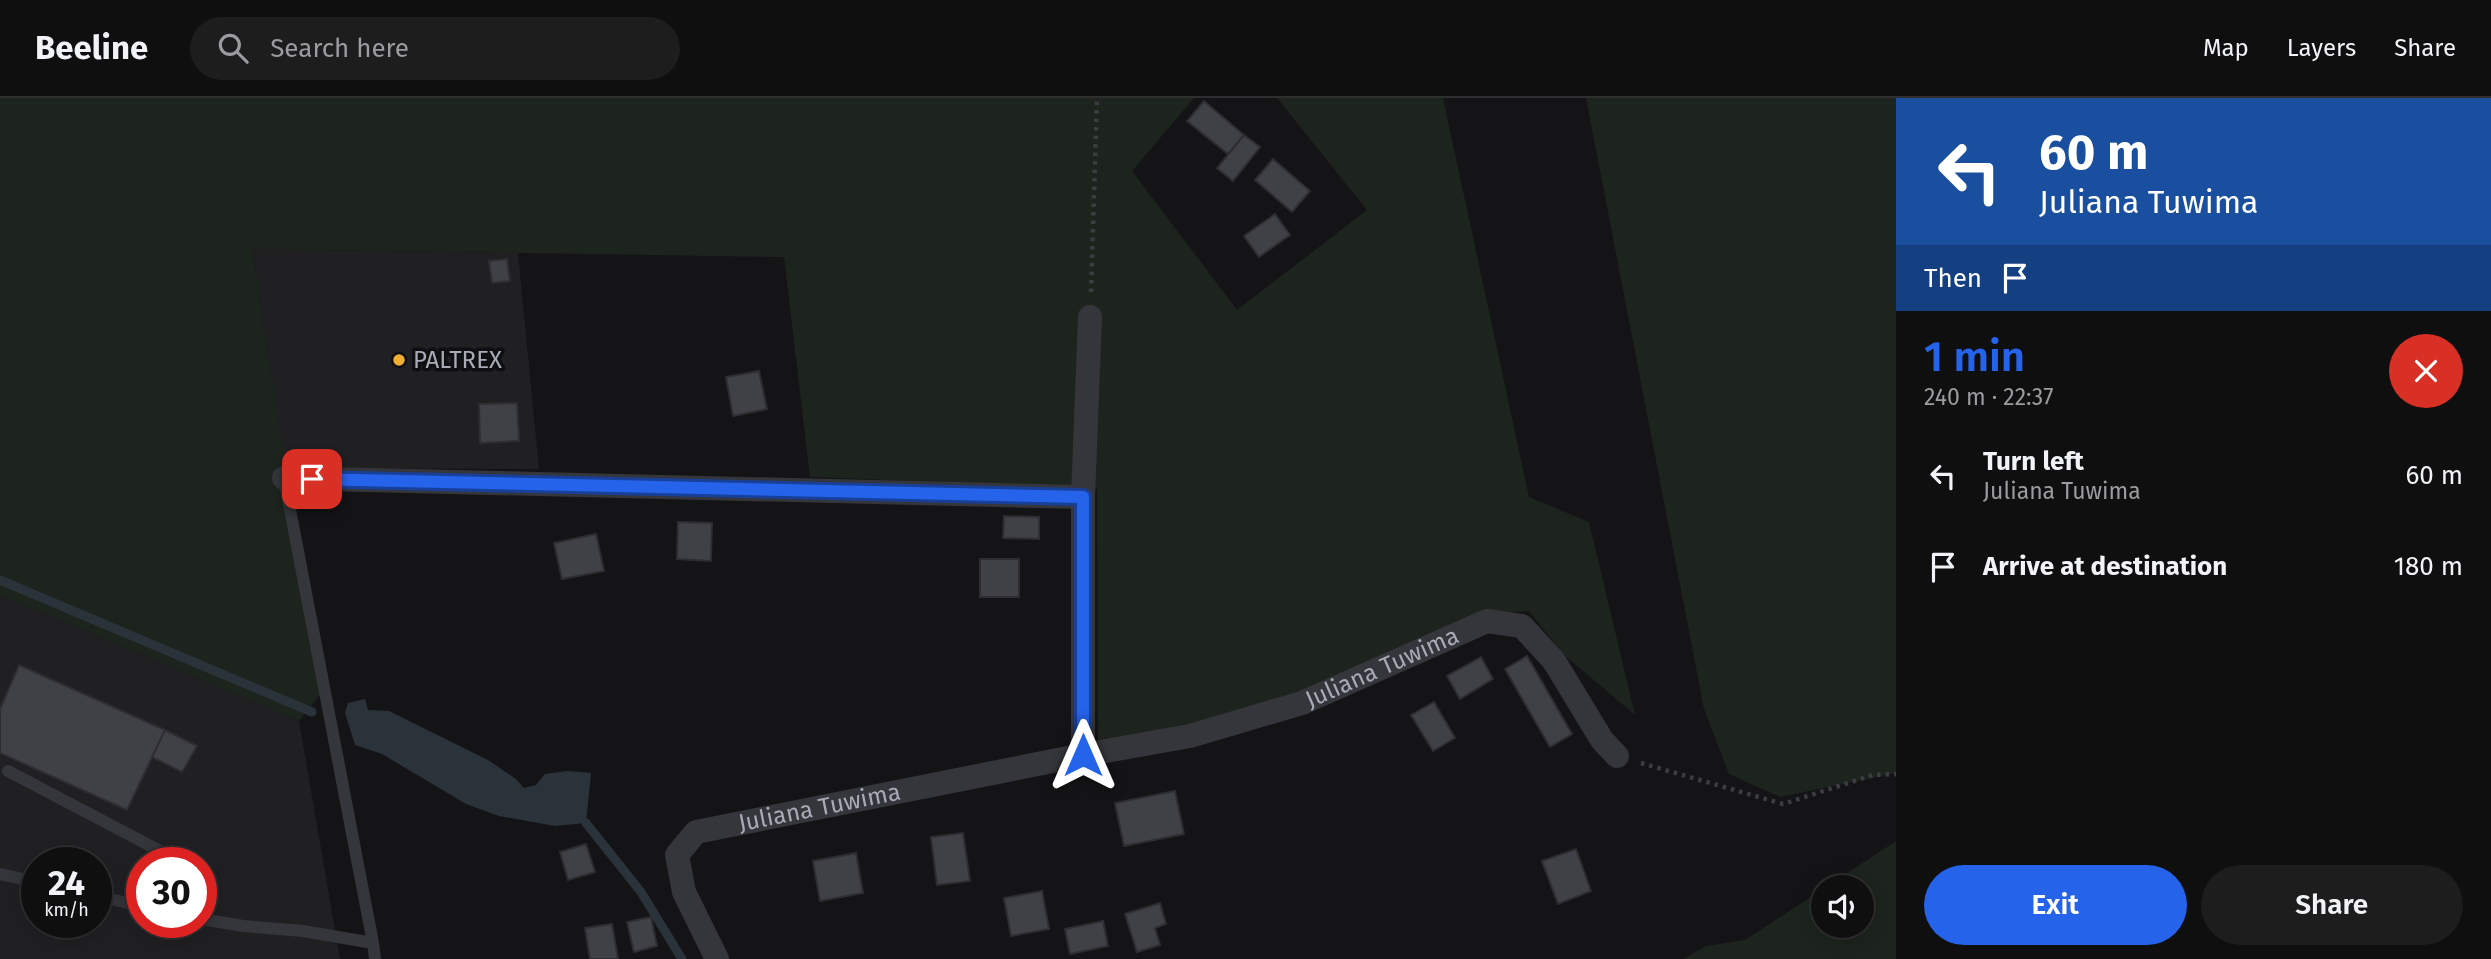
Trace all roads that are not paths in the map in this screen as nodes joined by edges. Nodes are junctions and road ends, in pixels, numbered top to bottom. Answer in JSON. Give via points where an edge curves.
{"nodes":[{"id":1,"x":1090,"y":317,"type":"road end"},
{"id":2,"x":284,"y":478,"type":"joint"},
{"id":3,"x":1083,"y":497,"type":"junction"},
{"id":4,"x":1083,"y":755,"type":"junction"},
{"id":5,"x":1617,"y":756,"type":"road end"},
{"id":6,"x":8,"y":771,"type":"dead end"},
{"id":7,"x":153,"y":847,"type":"edge"},
{"id":8,"x":0,"y":874,"type":"edge"},
{"id":9,"x":21,"y":879,"type":"edge"},
{"id":10,"x":217,"y":922,"type":"edge"},
{"id":11,"x":373,"y":943,"type":"junction"},
{"id":12,"x":375,"y":959,"type":"edge"},
{"id":13,"x":717,"y":959,"type":"edge"}],
"edges":[{"from":1,"to":3,"type":"street"},
{"from":2,"to":3,"type":"street"},
{"from":2,"to":11,"type":"lane"},
{"from":3,"to":4,"type":"street"},
{"from":4,"to":5,"type":"street","name":"Juliana Tuwima","via":[[1190,736],[1302,704],[1487,621],[1522,626],[1554,661],[1602,740]]},
{"from":4,"to":13,"type":"street","name":"Juliana Tuwima","via":[[696,832],[677,856],[684,892]]},
{"from":6,"to":7,"type":"lane"},
{"from":8,"to":9,"type":"lane"},
{"from":10,"to":11,"type":"lane"},
{"from":11,"to":12,"type":"lane"}]}
